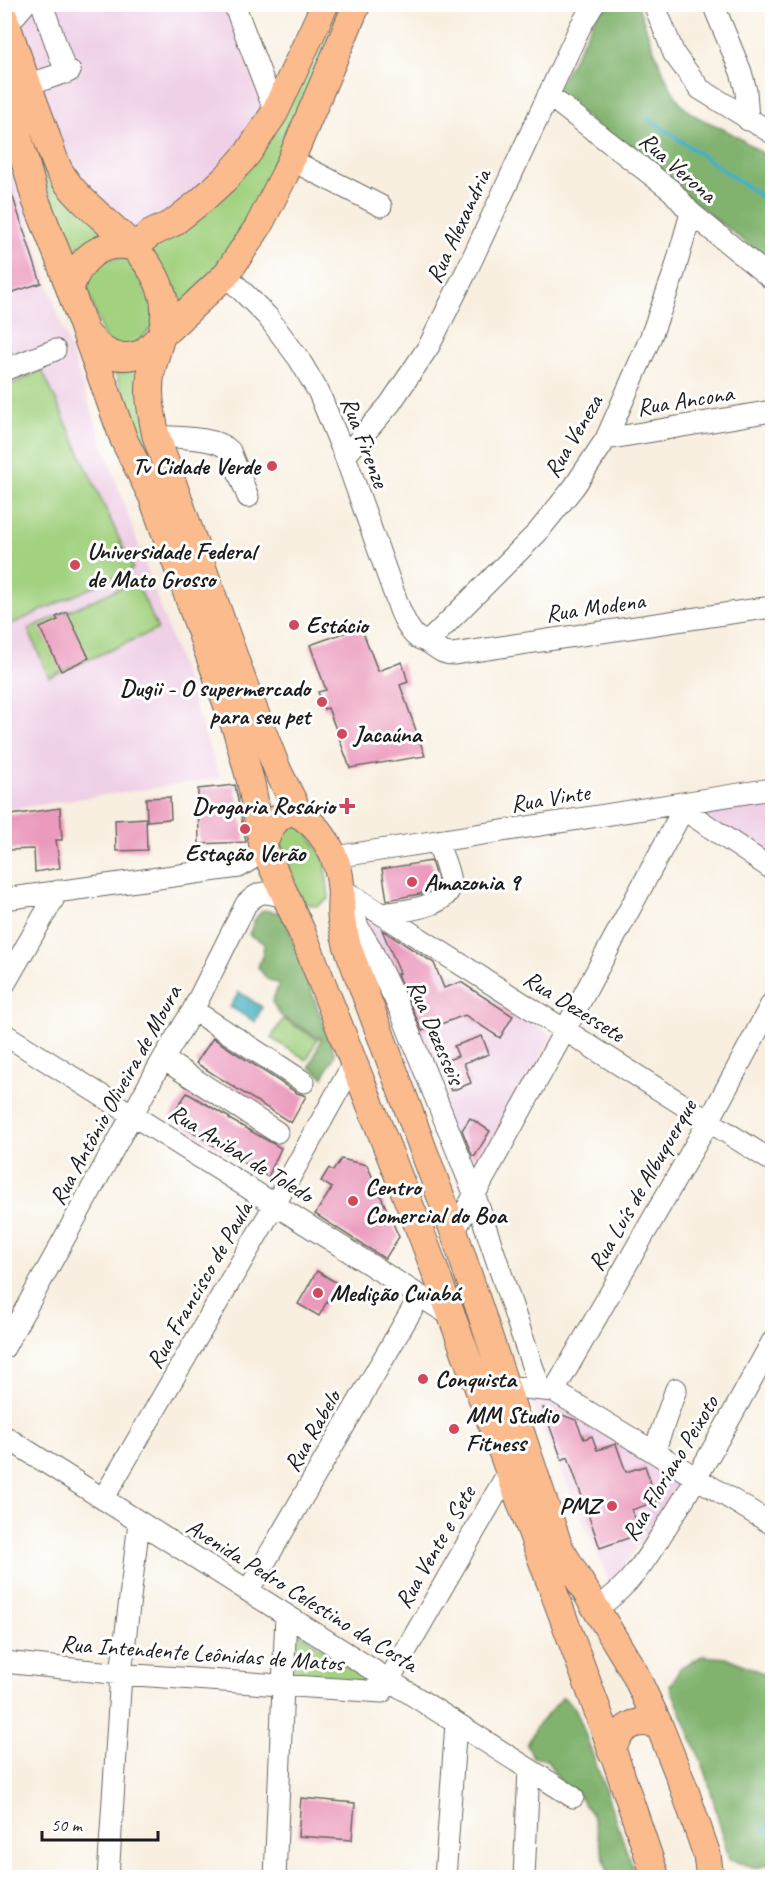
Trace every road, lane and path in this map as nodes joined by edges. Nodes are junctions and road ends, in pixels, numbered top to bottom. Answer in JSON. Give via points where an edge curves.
{"nodes":[{"id":1,"x":26,"y":4,"type":"edge"},
{"id":2,"x":42,"y":4,"type":"edge"},
{"id":3,"x":234,"y":4,"type":"edge"},
{"id":4,"x":325,"y":4,"type":"edge"},
{"id":5,"x":357,"y":4,"type":"edge"},
{"id":6,"x":594,"y":4,"type":"edge"},
{"id":7,"x":654,"y":4,"type":"edge"},
{"id":8,"x":713,"y":4,"type":"edge"},
{"id":9,"x":6,"y":21,"type":"edge"},
{"id":10,"x":16,"y":86,"type":"edge"},
{"id":11,"x":548,"y":95,"type":"junction"},
{"id":12,"x":275,"y":112,"type":"junction"},
{"id":13,"x":748,"y":120,"type":"junction"},
{"id":14,"x":772,"y":133,"type":"edge"},
{"id":15,"x":291,"y":160,"type":"junction"},
{"id":16,"x":381,"y":206,"type":"dead end"},
{"id":17,"x":691,"y":213,"type":"junction"},
{"id":18,"x":133,"y":247,"type":"junction"},
{"id":19,"x":226,"y":275,"type":"junction"},
{"id":20,"x":772,"y":279,"type":"edge"},
{"id":21,"x":70,"y":289,"type":"junction"},
{"id":22,"x":83,"y":330,"type":"junction"},
{"id":23,"x":159,"y":338,"type":"junction"},
{"id":24,"x":55,"y":350,"type":"dead end"},
{"id":25,"x":4,"y":370,"type":"edge"},
{"id":26,"x":772,"y":411,"type":"edge"},
{"id":27,"x":156,"y":436,"type":"junction"},
{"id":28,"x":606,"y":439,"type":"junction"},
{"id":29,"x":345,"y":456,"type":"junction"},
{"id":30,"x":248,"y":497,"type":"dead end"},
{"id":31,"x":772,"y":607,"type":"edge"},
{"id":32,"x":428,"y":642,"type":"junction"},
{"id":33,"x":772,"y":789,"type":"edge"},
{"id":34,"x":677,"y":805,"type":"junction"},
{"id":35,"x":300,"y":815,"type":"junction"},
{"id":36,"x":437,"y":841,"type":"junction"},
{"id":37,"x":263,"y":846,"type":"junction"},
{"id":38,"x":334,"y":857,"type":"junction"},
{"id":39,"x":772,"y":869,"type":"edge"},
{"id":40,"x":58,"y":891,"type":"junction"},
{"id":41,"x":285,"y":897,"type":"junction"},
{"id":42,"x":4,"y":899,"type":"edge"},
{"id":43,"x":343,"y":899,"type":"junction"},
{"id":44,"x":382,"y":914,"type":"junction"},
{"id":45,"x":4,"y":985,"type":"edge"},
{"id":46,"x":772,"y":1003,"type":"edge"},
{"id":47,"x":193,"y":1010,"type":"junction"},
{"id":48,"x":565,"y":1030,"type":"junction"},
{"id":49,"x":4,"y":1034,"type":"edge"},
{"id":50,"x":163,"y":1059,"type":"junction"},
{"id":51,"x":353,"y":1064,"type":"junction"},
{"id":52,"x":304,"y":1082,"type":"dead end"},
{"id":53,"x":134,"y":1116,"type":"junction"},
{"id":54,"x":709,"y":1121,"type":"junction"},
{"id":55,"x":277,"y":1132,"type":"dead end"},
{"id":56,"x":772,"y":1161,"type":"edge"},
{"id":57,"x":474,"y":1193,"type":"junction"},
{"id":58,"x":275,"y":1204,"type":"junction"},
{"id":59,"x":454,"y":1232,"type":"junction"},
{"id":60,"x":428,"y":1254,"type":"junction"},
{"id":61,"x":414,"y":1292,"type":"junction"},
{"id":62,"x":450,"y":1316,"type":"junction"},
{"id":63,"x":772,"y":1342,"type":"edge"},
{"id":64,"x":4,"y":1348,"type":"edge"},
{"id":65,"x":504,"y":1386,"type":"junction"},
{"id":66,"x":676,"y":1389,"type":"dead end"},
{"id":67,"x":547,"y":1390,"type":"junction"},
{"id":68,"x":4,"y":1437,"type":"edge"},
{"id":69,"x":654,"y":1452,"type":"junction"},
{"id":70,"x":509,"y":1471,"type":"junction"},
{"id":71,"x":696,"y":1478,"type":"junction"},
{"id":72,"x":103,"y":1499,"type":"junction"},
{"id":73,"x":139,"y":1522,"type":"junction"},
{"id":74,"x":772,"y":1524,"type":"edge"},
{"id":75,"x":248,"y":1591,"type":"junction"},
{"id":76,"x":597,"y":1608,"type":"junction"},
{"id":77,"x":285,"y":1615,"type":"junction"},
{"id":78,"x":4,"y":1662,"type":"edge"},
{"id":79,"x":121,"y":1674,"type":"junction"},
{"id":80,"x":389,"y":1680,"type":"junction"},
{"id":81,"x":284,"y":1686,"type":"junction"},
{"id":82,"x":456,"y":1723,"type":"junction"},
{"id":83,"x":659,"y":1725,"type":"junction"},
{"id":84,"x":611,"y":1751,"type":"junction"},
{"id":85,"x":529,"y":1769,"type":"junction"},
{"id":86,"x":573,"y":1797,"type":"dead end"},
{"id":87,"x":108,"y":1878,"type":"edge"},
{"id":88,"x":275,"y":1878,"type":"edge"},
{"id":89,"x":446,"y":1878,"type":"edge"},
{"id":90,"x":525,"y":1878,"type":"edge"},
{"id":91,"x":656,"y":1878,"type":"edge"},
{"id":92,"x":710,"y":1878,"type":"edge"}],
"edges":[{"from":1,"to":9,"type":"street"},
{"from":2,"to":10,"type":"street","via":[[68,72]]},
{"from":3,"to":12,"type":"street"},
{"from":4,"to":12,"type":"main road"},
{"from":5,"to":15,"type":"main road"},
{"from":6,"to":11,"type":"street","name":"Rua Alexandria"},
{"from":7,"to":13,"type":"street","via":[[675,54],[700,89]]},
{"from":8,"to":13,"type":"street","via":[[741,72]]},
{"from":9,"to":10,"type":"main road"},
{"from":10,"to":18,"type":"main road","via":[[59,171],[77,195]]},
{"from":10,"to":21,"type":"main road","via":[[36,201]]},
{"from":11,"to":17,"type":"street","name":"Rua Verona","via":[[672,191]]},
{"from":11,"to":29,"type":"street","name":"Rua Alexandria","via":[[429,346],[390,404]]},
{"from":12,"to":18,"type":"main road","via":[[227,177],[172,223]]},
{"from":13,"to":14,"type":"street"},
{"from":15,"to":16,"type":"street"},
{"from":15,"to":19,"type":"main road","via":[[258,227]]},
{"from":17,"to":20,"type":"street","name":"Rua Verona"},
{"from":17,"to":28,"type":"street","name":"Rua Veneza","via":[[650,339]]},
{"from":18,"to":21,"type":"main road","via":[[115,245],[96,250],[76,274]]},
{"from":18,"to":23,"type":"main road","via":[[150,266],[164,296]]},
{"from":19,"to":23,"type":"main road"},
{"from":19,"to":29,"type":"street","name":"Rua Firenze","via":[[267,316],[299,359],[319,393]]},
{"from":21,"to":22,"type":"main road"},
{"from":22,"to":23,"type":"main road","via":[[101,349],[119,357],[143,353]]},
{"from":22,"to":37,"type":"main road","via":[[124,440],[152,496],[237,732]]},
{"from":23,"to":27,"type":"main road","via":[[149,397]]},
{"from":24,"to":25,"type":"street"},
{"from":26,"to":28,"type":"street","name":"Rua Ancona"},
{"from":27,"to":30,"type":"street","via":[[216,441],[225,446]]},
{"from":27,"to":35,"type":"main road","via":[[243,682]]},
{"from":28,"to":32,"type":"street","name":"Rua Veneza","via":[[537,533]]},
{"from":29,"to":32,"type":"street","name":"Rua Firenze","via":[[400,610],[410,630]]},
{"from":31,"to":32,"type":"street","name":"Rua Modena","via":[[453,654],[444,654]]},
{"from":33,"to":34,"type":"street","name":"Rua Vinte"},
{"from":34,"to":36,"type":"street","name":"Rua Vinte"},
{"from":34,"to":39,"type":"street"},
{"from":34,"to":48,"type":"street","via":[[678,819]]},
{"from":35,"to":37,"type":"main road","via":[[292,811],[276,820]]},
{"from":35,"to":38,"type":"main road","via":[[320,832]]},
{"from":36,"to":38,"type":"street","name":"Rua Vinte"},
{"from":36,"to":44,"type":"street","via":[[450,884],[447,894],[431,904]]},
{"from":37,"to":40,"type":"street","via":[[239,867]]},
{"from":37,"to":41,"type":"main road"},
{"from":38,"to":43,"type":"main road"},
{"from":40,"to":42,"type":"street"},
{"from":40,"to":45,"type":"street"},
{"from":41,"to":43,"type":"main road","via":[[306,919],[316,922],[327,921]]},
{"from":41,"to":47,"type":"street","name":"Rua Antônio Oliveira de Moura","via":[[265,892],[246,904]]},
{"from":41,"to":51,"type":"main road"},
{"from":43,"to":44,"type":"street","name":"Rua Dezessete"},
{"from":43,"to":57,"type":"street","name":"Rua Dezesseis","via":[[401,1012]]},
{"from":43,"to":59,"type":"main road","via":[[347,945]]},
{"from":44,"to":48,"type":"street","name":"Rua Dezessete"},
{"from":46,"to":54,"type":"street","name":"Rua Luís de Albuquerque"},
{"from":47,"to":50,"type":"street","name":"Rua Antônio Oliveira de Moura"},
{"from":47,"to":52,"type":"street"},
{"from":48,"to":54,"type":"street","name":"Rua Dezessete"},
{"from":48,"to":57,"type":"street"},
{"from":49,"to":53,"type":"street","name":"Rua Anibal de Toledo"},
{"from":50,"to":53,"type":"street","name":"Rua Antônio Oliveira de Moura"},
{"from":50,"to":55,"type":"street"},
{"from":51,"to":58,"type":"street","name":"Rua Francisco de Paula"},
{"from":51,"to":60,"type":"main road"},
{"from":53,"to":58,"type":"street","name":"Rua Anibal de Toledo"},
{"from":53,"to":64,"type":"street","name":"Rua Antônio Oliveira de Moura"},
{"from":54,"to":56,"type":"street","name":"Rua Dezessete"},
{"from":54,"to":67,"type":"street","name":"Rua Luís de Albuquerque"},
{"from":57,"to":59,"type":"street"},
{"from":57,"to":67,"type":"street","name":"Rua Dezesseis"},
{"from":58,"to":61,"type":"street","name":"Rua Anibal de Toledo"},
{"from":58,"to":72,"type":"street","name":"Rua Francisco de Paula"},
{"from":59,"to":65,"type":"main road"},
{"from":60,"to":61,"type":"street","name":"Rua Rabelo"},
{"from":60,"to":62,"type":"main road"},
{"from":61,"to":62,"type":"street","name":"Rua Anibal de Toledo"},
{"from":61,"to":75,"type":"street","name":"Rua Rabelo"},
{"from":62,"to":70,"type":"main road"},
{"from":63,"to":71,"type":"street","name":"Rua Floriano Peixoto"},
{"from":65,"to":67,"type":"street"},
{"from":65,"to":76,"type":"main road","via":[[559,1547]]},
{"from":66,"to":69,"type":"street"},
{"from":67,"to":69,"type":"street"},
{"from":68,"to":72,"type":"street","name":"Avenida Pedro Celestino da Costa"},
{"from":69,"to":71,"type":"street"},
{"from":70,"to":80,"type":"street","name":"Rua Vente e Sete"},
{"from":70,"to":84,"type":"main road"},
{"from":71,"to":74,"type":"street"},
{"from":71,"to":76,"type":"street","name":"Rua Floriano Peixoto","via":[[632,1579]]},
{"from":72,"to":73,"type":"street","name":"Avenida Pedro Celestino da Costa"},
{"from":73,"to":75,"type":"street","name":"Avenida Pedro Celestino da Costa"},
{"from":73,"to":79,"type":"street"},
{"from":75,"to":77,"type":"street","name":"Avenida Pedro Celestino da Costa"},
{"from":76,"to":83,"type":"main road"},
{"from":77,"to":80,"type":"street","name":"Avenida Pedro Celestino da Costa"},
{"from":77,"to":81,"type":"street"},
{"from":78,"to":79,"type":"street","name":"Rua Intendente Leônidas de Matos"},
{"from":79,"to":81,"type":"street","name":"Rua Intendente Leônidas de Matos"},
{"from":79,"to":87,"type":"street"},
{"from":80,"to":81,"type":"street","name":"Rua Intendente Leônidas de Matos","via":[[382,1692]]},
{"from":80,"to":82,"type":"street","name":"Avenida Pedro Celestino da Costa"},
{"from":81,"to":88,"type":"street"},
{"from":82,"to":85,"type":"street","name":"Avenida Pedro Celestino da Costa"},
{"from":82,"to":89,"type":"street"},
{"from":83,"to":84,"type":"main road","via":[[649,1722],[626,1727]]},
{"from":83,"to":92,"type":"main road","via":[[707,1855]]},
{"from":84,"to":91,"type":"main road"},
{"from":85,"to":86,"type":"street","name":"Avenida Pedro Celestino da Costa"},
{"from":85,"to":90,"type":"street"}]}
